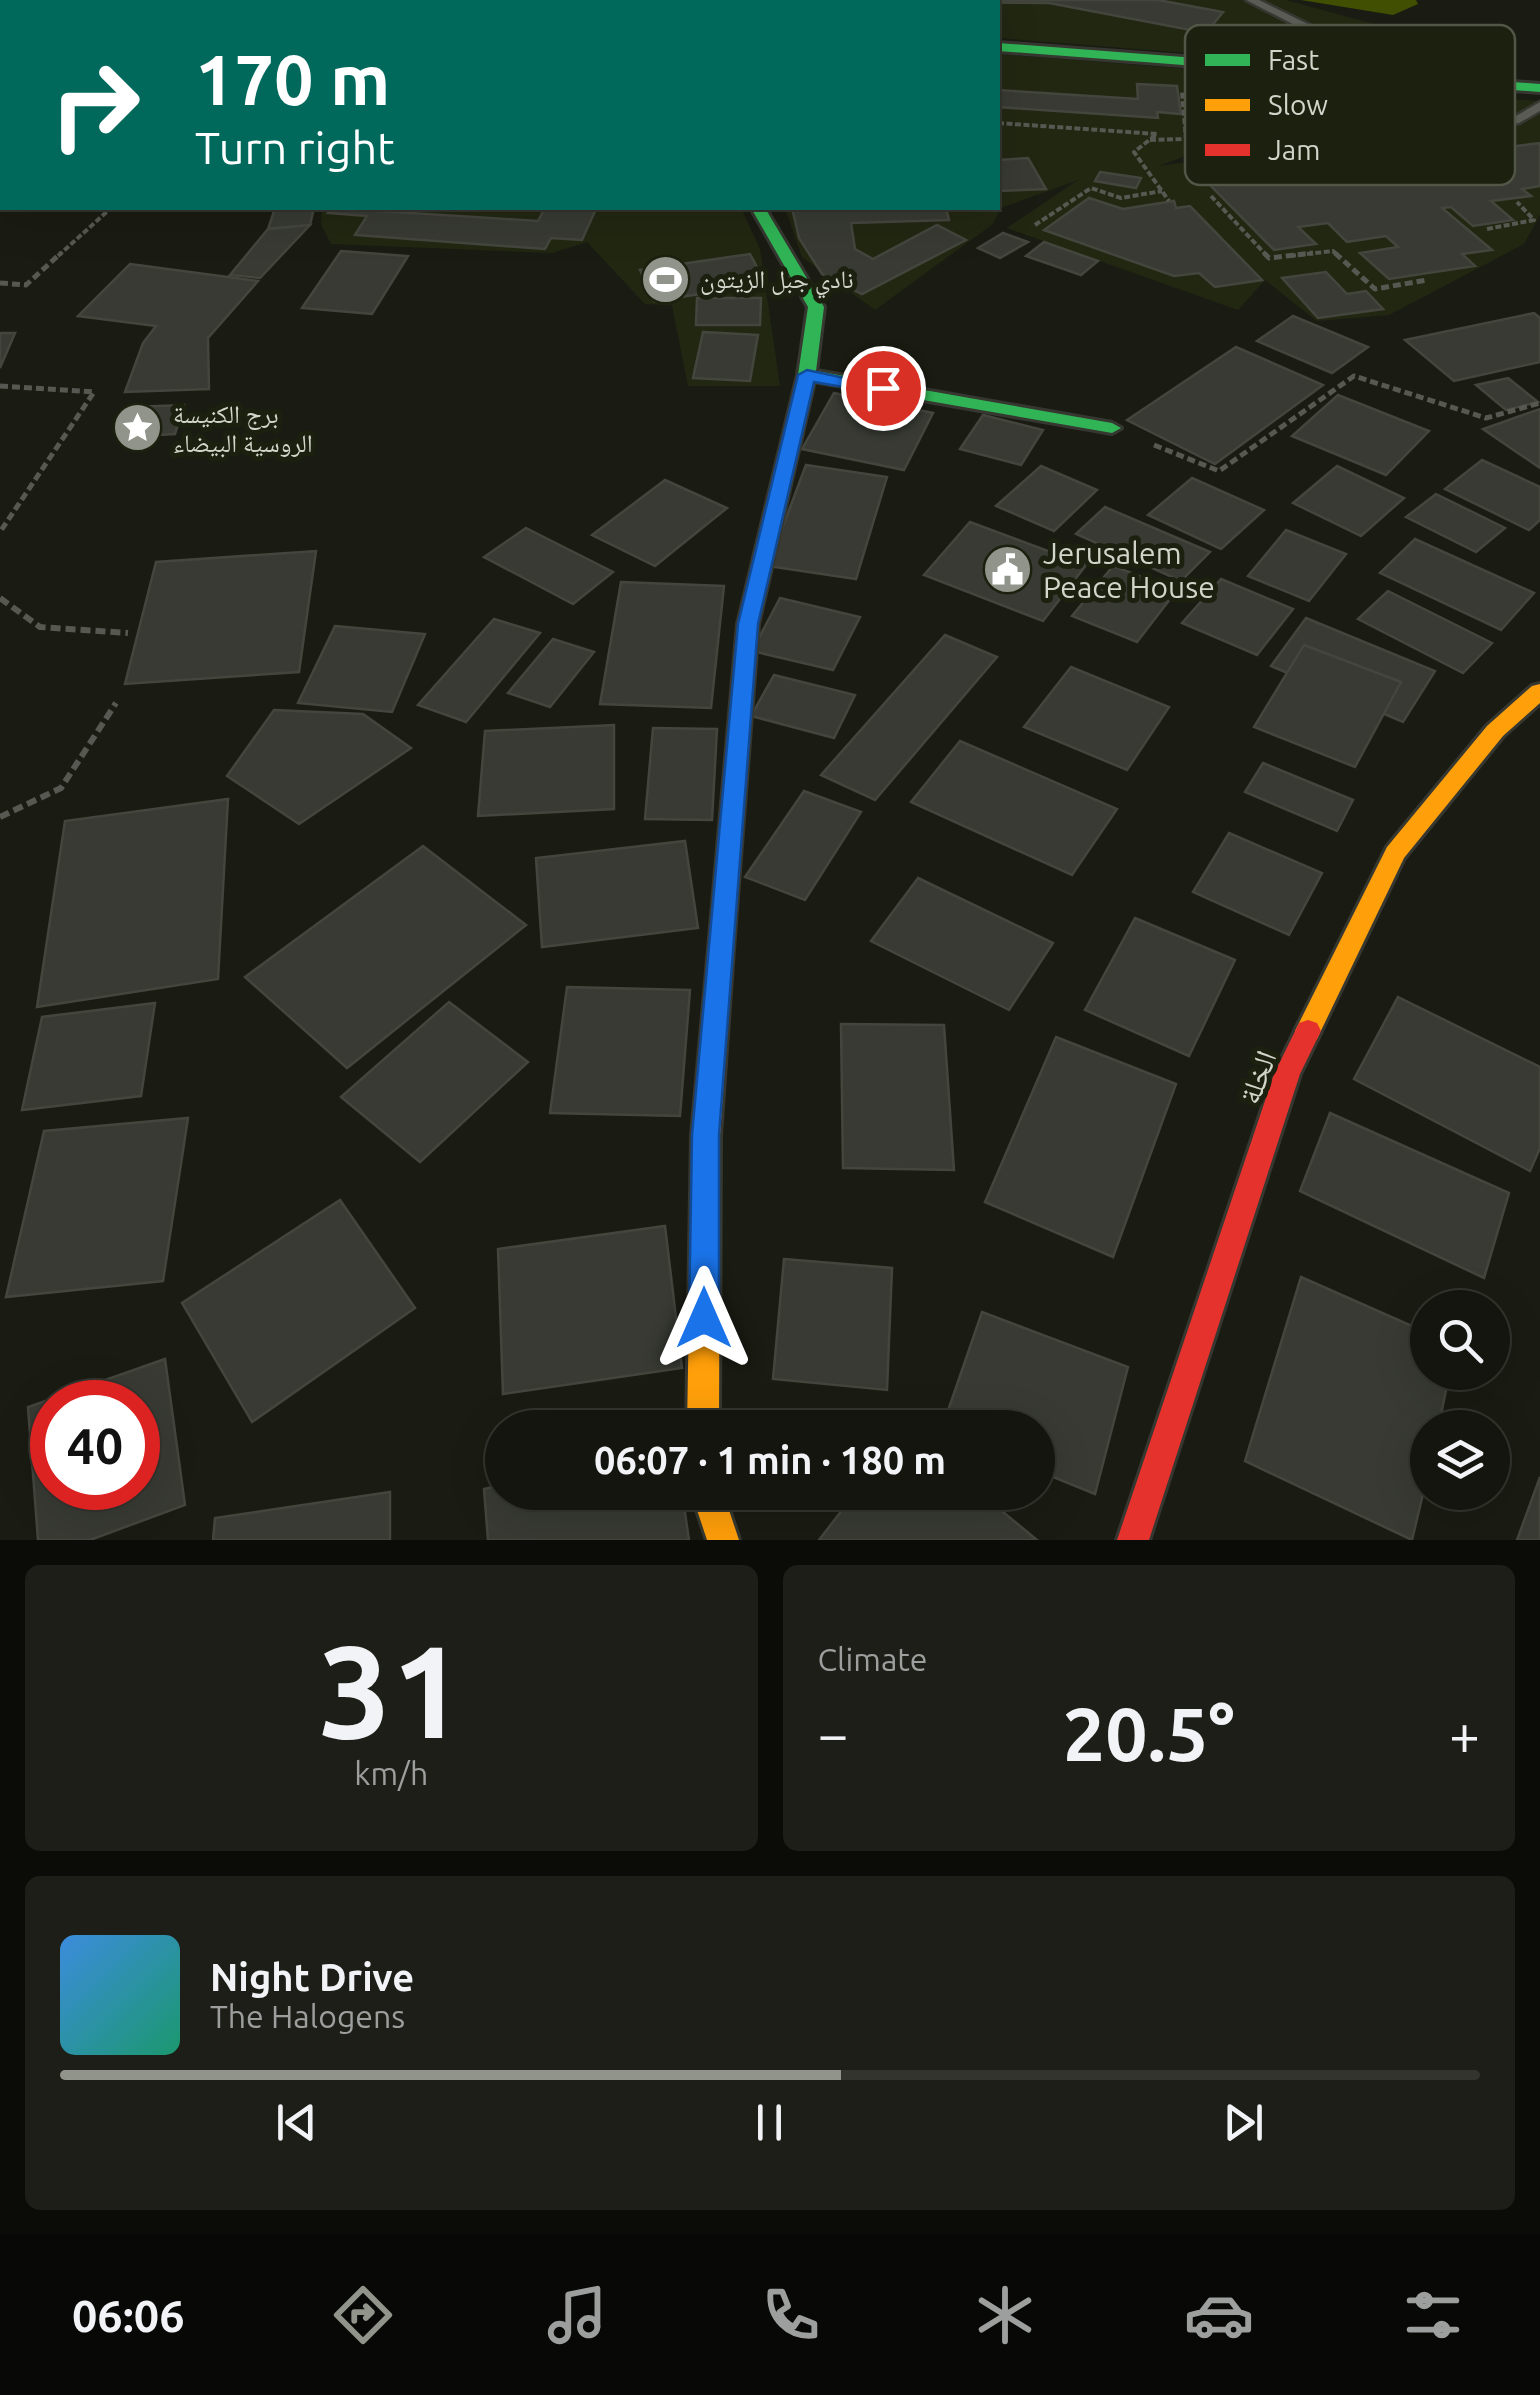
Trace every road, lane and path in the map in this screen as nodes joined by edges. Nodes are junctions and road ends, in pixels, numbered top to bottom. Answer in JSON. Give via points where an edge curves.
{"nodes":[{"id":1,"x":1251,"y":0,"type":"edge"},
{"id":2,"x":1302,"y":25,"type":"edge"},
{"id":3,"x":1000,"y":46,"type":"edge"},
{"id":4,"x":1185,"y":60,"type":"edge"},
{"id":5,"x":1515,"y":86,"type":"edge"},
{"id":6,"x":1540,"y":88,"type":"edge"},
{"id":7,"x":1182,"y":90,"type":"dead end"},
{"id":8,"x":1540,"y":106,"type":"edge"},
{"id":9,"x":1515,"y":118,"type":"edge"},
{"id":10,"x":1000,"y":124,"type":"edge"},
{"id":11,"x":1185,"y":127,"type":"edge"},
{"id":12,"x":1185,"y":139,"type":"edge"},
{"id":13,"x":1150,"y":140,"type":"junction"},
{"id":14,"x":1200,"y":185,"type":"edge"},
{"id":15,"x":1162,"y":191,"type":"junction"},
{"id":16,"x":1168,"y":201,"type":"dead end"},
{"id":17,"x":1517,"y":202,"type":"dead end"},
{"id":18,"x":109,"y":210,"type":"edge"},
{"id":19,"x":759,"y":210,"type":"edge"},
{"id":20,"x":1035,"y":226,"type":"dead end"},
{"id":21,"x":1487,"y":229,"type":"dead end"},
{"id":22,"x":1427,"y":280,"type":"dead end"},
{"id":23,"x":0,"y":282,"type":"edge"},
{"id":24,"x":807,"y":375,"type":"junction"},
{"id":25,"x":0,"y":386,"type":"edge"},
{"id":26,"x":1540,"y":404,"type":"edge"},
{"id":27,"x":1112,"y":428,"type":"joint"},
{"id":28,"x":0,"y":532,"type":"edge"},
{"id":29,"x":0,"y":598,"type":"edge"},
{"id":30,"x":128,"y":633,"type":"dead end"},
{"id":31,"x":1540,"y":691,"type":"edge"},
{"id":32,"x":116,"y":703,"type":"dead end"},
{"id":33,"x":0,"y":817,"type":"edge"},
{"id":34,"x":703,"y":1410,"type":"edge"},
{"id":35,"x":712,"y":1510,"type":"edge"},
{"id":36,"x":723,"y":1540,"type":"edge"},
{"id":37,"x":1133,"y":1540,"type":"edge"}],
"edges":[{"from":1,"to":2,"type":"lane"},
{"from":3,"to":4,"type":"street"},
{"from":5,"to":6,"type":"street"},
{"from":7,"to":11,"type":"path"},
{"from":8,"to":9,"type":"lane"},
{"from":10,"to":13,"type":"path","via":[[1157,134]]},
{"from":12,"to":13,"type":"path"},
{"from":13,"to":15,"type":"path","via":[[1134,152]]},
{"from":14,"to":22,"type":"path","via":[[1269,258],[1332,251],[1375,289]]},
{"from":15,"to":16,"type":"path"},
{"from":15,"to":20,"type":"path","via":[[1120,198],[1091,188]]},
{"from":17,"to":21,"type":"path","via":[[1534,220]]},
{"from":18,"to":23,"type":"path","via":[[26,285]]},
{"from":19,"to":24,"type":"street","via":[[816,307]]},
{"from":24,"to":27,"type":"street"},
{"from":24,"to":34,"type":"street","via":[[748,624],[706,1135]]},
{"from":25,"to":28,"type":"path","via":[[94,392]]},
{"from":26,"to":27,"type":"path","via":[[1486,418],[1354,376],[1218,471]]},
{"from":29,"to":30,"type":"path","via":[[40,627]]},
{"from":31,"to":37,"type":"street","name":"الخلة","via":[[1495,731],[1395,853],[1287,1074]]},
{"from":32,"to":33,"type":"path","via":[[60,788]]},
{"from":35,"to":36,"type":"street"}]}
